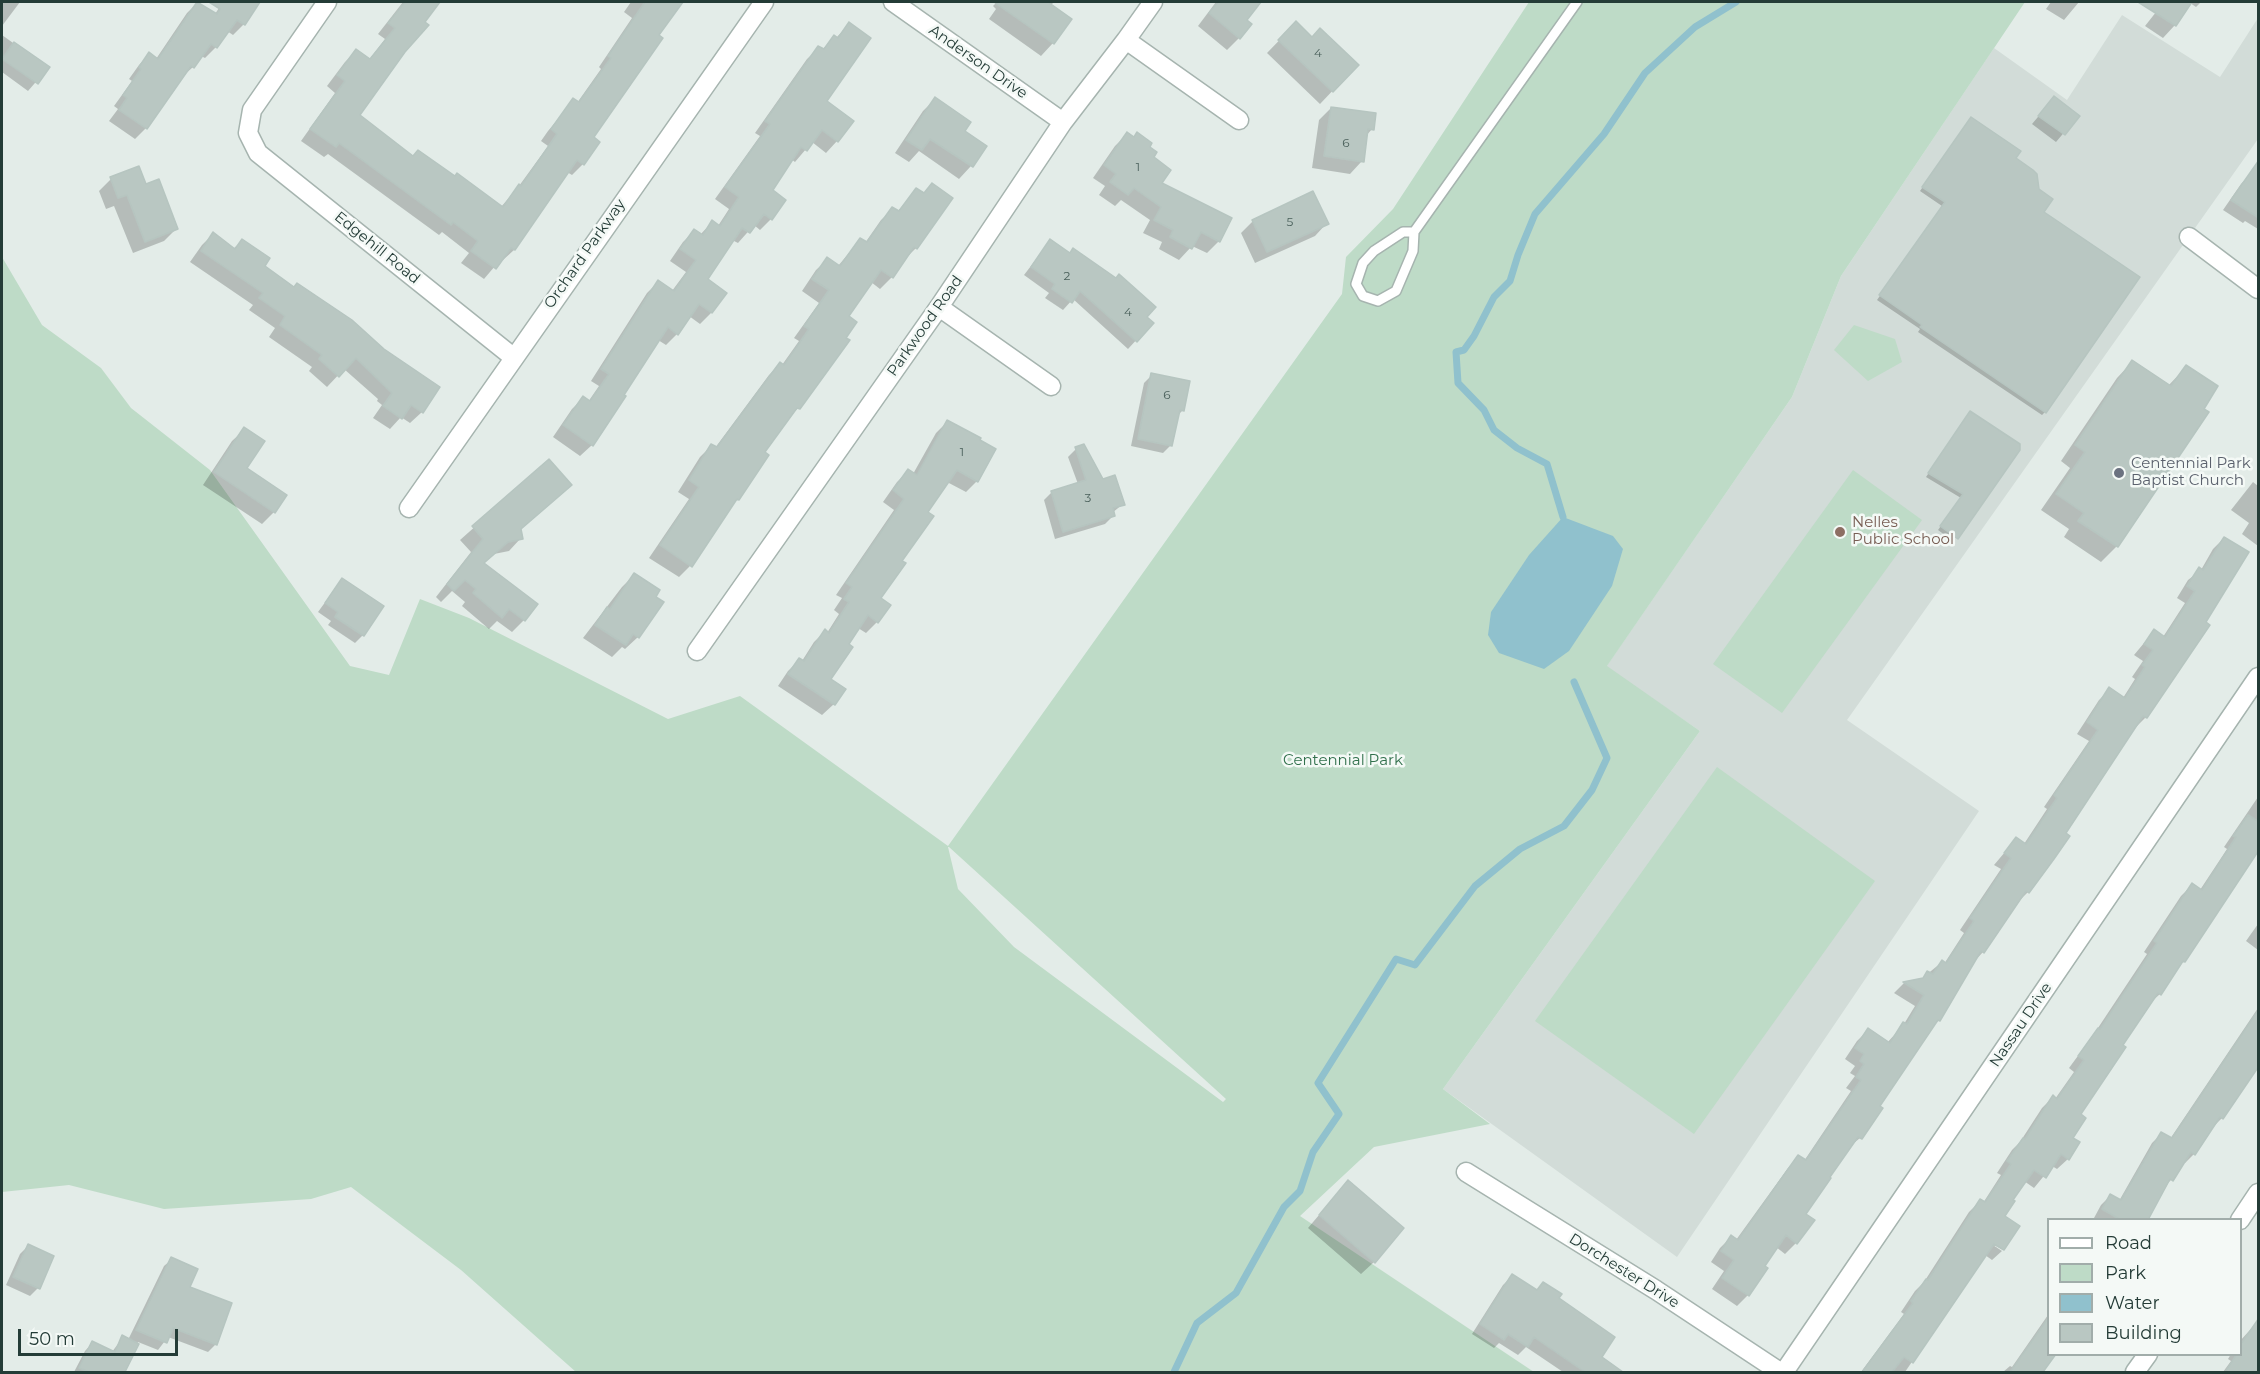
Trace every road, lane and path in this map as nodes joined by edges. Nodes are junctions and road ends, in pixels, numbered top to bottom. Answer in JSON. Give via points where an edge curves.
{"nodes":[{"id":1,"x":327,"y":2,"type":"edge"},
{"id":2,"x":764,"y":2,"type":"edge"},
{"id":3,"x":893,"y":2,"type":"edge"},
{"id":4,"x":1153,"y":2,"type":"edge"},
{"id":5,"x":1577,"y":2,"type":"edge"},
{"id":6,"x":1126,"y":40,"type":"junction"},
{"id":7,"x":1239,"y":120,"type":"dead end"},
{"id":8,"x":1063,"y":122,"type":"junction"},
{"id":9,"x":1414,"y":232,"type":"junction"},
{"id":10,"x":2189,"y":237,"type":"dead end"},
{"id":11,"x":2259,"y":289,"type":"edge"},
{"id":12,"x":939,"y":307,"type":"junction"},
{"id":13,"x":513,"y":357,"type":"junction"},
{"id":14,"x":1051,"y":386,"type":"dead end"},
{"id":15,"x":409,"y":508,"type":"dead end"},
{"id":16,"x":698,"y":651,"type":"dead end"},
{"id":17,"x":2259,"y":677,"type":"edge"},
{"id":18,"x":1466,"y":1172,"type":"dead end"},
{"id":19,"x":2259,"y":1193,"type":"edge"},
{"id":20,"x":2241,"y":1218,"type":"edge"},
{"id":21,"x":2147,"y":1356,"type":"edge"},
{"id":22,"x":1782,"y":1372,"type":"edge"},
{"id":23,"x":2135,"y":1372,"type":"edge"}],
"edges":[{"from":1,"to":13,"type":"street","name":"Edgehill Road","via":[[252,110],[249,133],[258,153]]},
{"from":2,"to":13,"type":"street","name":"Orchard Parkway"},
{"from":3,"to":8,"type":"street","name":"Anderson Drive"},
{"from":4,"to":6,"type":"street","name":"Parkwood Road"},
{"from":5,"to":9,"type":"lane"},
{"from":6,"to":7,"type":"street"},
{"from":6,"to":8,"type":"street","name":"Parkwood Road"},
{"from":8,"to":12,"type":"street","name":"Parkwood Road"},
{"from":9,"to":9,"type":"lane","via":[[1403,232],[1363,263],[1356,284],[1363,296],[1378,301],[1396,291],[1413,251]]},
{"from":10,"to":11,"type":"street"},
{"from":12,"to":14,"type":"street"},
{"from":12,"to":16,"type":"street","name":"Parkwood Road"},
{"from":13,"to":15,"type":"street","name":"Orchard Parkway"},
{"from":17,"to":22,"type":"street","name":"Nassau Drive"},
{"from":18,"to":22,"type":"street","name":"Dorchester Drive"},
{"from":19,"to":20,"type":"street"},
{"from":21,"to":23,"type":"street"}]}
